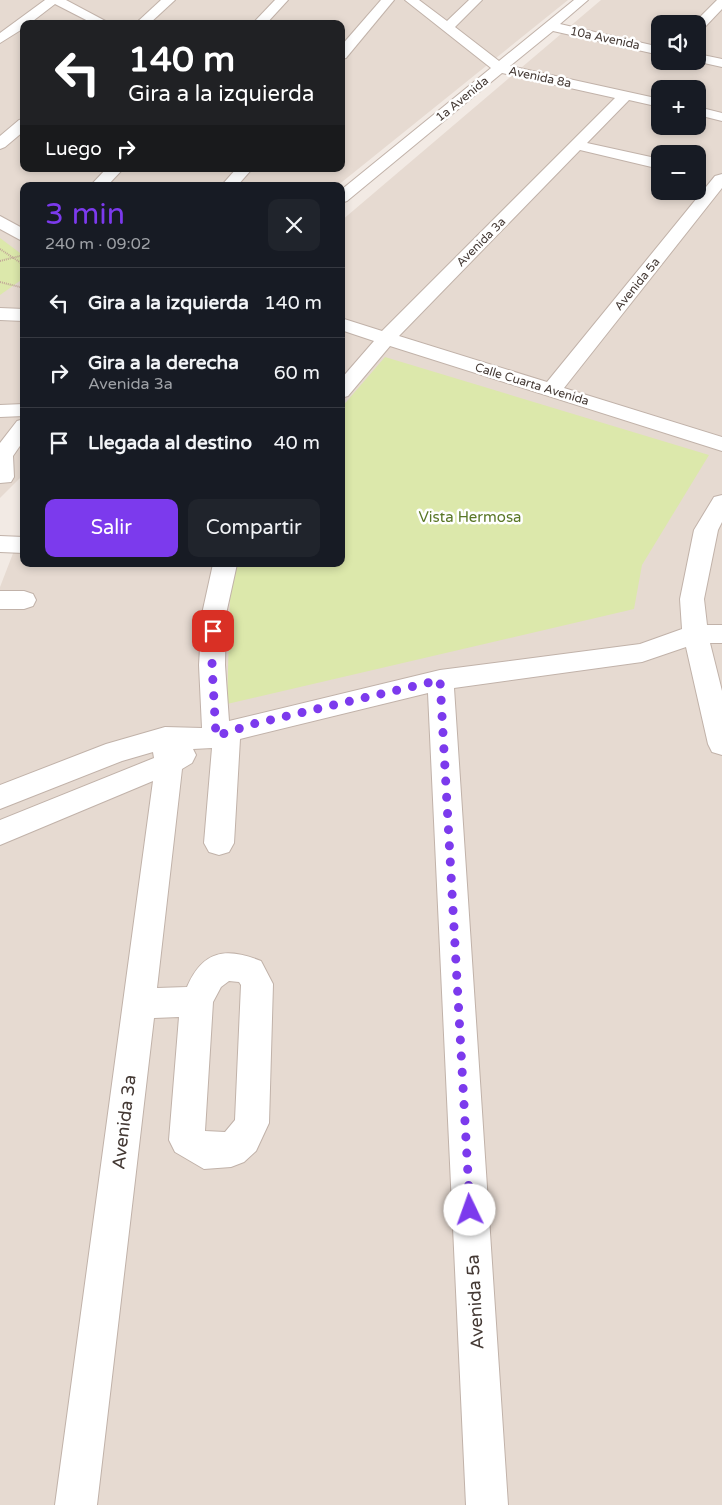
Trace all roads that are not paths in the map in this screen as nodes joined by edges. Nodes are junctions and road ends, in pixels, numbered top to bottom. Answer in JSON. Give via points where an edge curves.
{"nodes":[{"id":1,"x":55,"y":0,"type":"edge"},
{"id":2,"x":169,"y":0,"type":"edge"},
{"id":3,"x":282,"y":0,"type":"edge"},
{"id":4,"x":388,"y":0,"type":"edge"},
{"id":5,"x":411,"y":0,"type":"edge"},
{"id":6,"x":476,"y":0,"type":"edge"},
{"id":7,"x":582,"y":0,"type":"edge"},
{"id":8,"x":722,"y":2,"type":"edge"},
{"id":9,"x":706,"y":18,"type":"edge"},
{"id":10,"x":27,"y":20,"type":"edge"},
{"id":11,"x":97,"y":20,"type":"edge"},
{"id":12,"x":146,"y":20,"type":"edge"},
{"id":13,"x":262,"y":20,"type":"edge"},
{"id":14,"x":20,"y":25,"type":"edge"},
{"id":15,"x":550,"y":26,"type":"junction"},
{"id":16,"x":447,"y":28,"type":"junction"},
{"id":17,"x":0,"y":39,"type":"edge"},
{"id":18,"x":651,"y":48,"type":"edge"},
{"id":19,"x":345,"y":50,"type":"edge"},
{"id":20,"x":706,"y":60,"type":"edge"},
{"id":21,"x":722,"y":63,"type":"edge"},
{"id":22,"x":500,"y":68,"type":"junction"},
{"id":23,"x":625,"y":96,"type":"junction"},
{"id":24,"x":651,"y":101,"type":"edge"},
{"id":25,"x":706,"y":113,"type":"edge"},
{"id":26,"x":722,"y":117,"type":"edge"},
{"id":27,"x":20,"y":126,"type":"edge"},
{"id":28,"x":0,"y":144,"type":"edge"},
{"id":29,"x":576,"y":145,"type":"junction"},
{"id":30,"x":651,"y":162,"type":"edge"},
{"id":31,"x":112,"y":172,"type":"edge"},
{"id":32,"x":241,"y":172,"type":"edge"},
{"id":33,"x":716,"y":178,"type":"edge"},
{"id":34,"x":102,"y":182,"type":"edge"},
{"id":35,"x":233,"y":182,"type":"edge"},
{"id":36,"x":345,"y":195,"type":"edge"},
{"id":37,"x":0,"y":221,"type":"edge"},
{"id":38,"x":20,"y":234,"type":"edge"},
{"id":39,"x":0,"y":314,"type":"edge"},
{"id":40,"x":20,"y":315,"type":"edge"},
{"id":41,"x":345,"y":325,"type":"edge"},
{"id":42,"x":386,"y":338,"type":"junction"},
{"id":43,"x":345,"y":387,"type":"edge"},
{"id":44,"x":552,"y":390,"type":"junction"},
{"id":45,"x":20,"y":410,"type":"edge"},
{"id":46,"x":0,"y":411,"type":"edge"},
{"id":47,"x":20,"y":431,"type":"edge"},
{"id":48,"x":722,"y":444,"type":"edge"},
{"id":49,"x":20,"y":463,"type":"edge"},
{"id":50,"x":2,"y":480,"type":"edge"},
{"id":51,"x":722,"y":502,"type":"edge"},
{"id":52,"x":0,"y":544,"type":"edge"},
{"id":53,"x":20,"y":545,"type":"edge"},
{"id":54,"x":224,"y":567,"type":"edge"},
{"id":55,"x":695,"y":634,"type":"junction"},
{"id":56,"x":722,"y":634,"type":"edge"},
{"id":57,"x":642,"y":653,"type":"junction"},
{"id":58,"x":712,"y":663,"type":"edge"},
{"id":59,"x":440,"y":680,"type":"junction"},
{"id":60,"x":216,"y":736,"type":"junction"},
{"id":61,"x":722,"y":744,"type":"edge"},
{"id":62,"x":167,"y":751,"type":"junction"},
{"id":63,"x":0,"y":797,"type":"edge"},
{"id":64,"x":0,"y":833,"type":"edge"},
{"id":65,"x":220,"y":843,"type":"dead end"},
{"id":66,"x":197,"y":1002,"type":"junction"},
{"id":67,"x":139,"y":1003,"type":"junction"},
{"id":68,"x":76,"y":1505,"type":"edge"},
{"id":69,"x":487,"y":1505,"type":"edge"}],
"edges":[{"from":1,"to":10,"type":"street"},
{"from":1,"to":11,"type":"street"},
{"from":2,"to":12,"type":"street"},
{"from":3,"to":13,"type":"street"},
{"from":4,"to":19,"type":"street"},
{"from":5,"to":16,"type":"street","name":"Avenida 8a"},
{"from":6,"to":16,"type":"street"},
{"from":7,"to":15,"type":"street","name":"1a Avenida"},
{"from":8,"to":9,"type":"street"},
{"from":14,"to":17,"type":"street"},
{"from":15,"to":18,"type":"street","name":"10a Avenida"},
{"from":15,"to":22,"type":"street","name":"1a Avenida"},
{"from":16,"to":22,"type":"street","name":"Avenida 8a"},
{"from":20,"to":21,"type":"street"},
{"from":22,"to":23,"type":"street","name":"Avenida 8a"},
{"from":22,"to":36,"type":"street","name":"1a Avenida"},
{"from":23,"to":24,"type":"street","name":"Avenida 8a"},
{"from":23,"to":29,"type":"street","name":"Avenida 3a"},
{"from":25,"to":26,"type":"street"},
{"from":27,"to":28,"type":"street"},
{"from":29,"to":30,"type":"street"},
{"from":29,"to":42,"type":"street","name":"Avenida 3a"},
{"from":31,"to":34,"type":"street"},
{"from":32,"to":35,"type":"street"},
{"from":33,"to":44,"type":"street","name":"Avenida 5a"},
{"from":37,"to":38,"type":"street"},
{"from":39,"to":40,"type":"street"},
{"from":41,"to":42,"type":"street","name":"Calle Cuarta Avenida"},
{"from":42,"to":43,"type":"street","name":"Avenida 3a"},
{"from":42,"to":44,"type":"street","name":"Calle Cuarta Avenida"},
{"from":44,"to":48,"type":"street","name":"Calle Cuarta Avenida"},
{"from":45,"to":46,"type":"street"},
{"from":47,"to":50,"type":"street","via":[[2,456]]},
{"from":49,"to":50,"type":"street"},
{"from":51,"to":55,"type":"street","via":[[706,530],[692,599]]},
{"from":52,"to":53,"type":"street"},
{"from":54,"to":60,"type":"street","via":[[214,614],[212,665]]},
{"from":55,"to":56,"type":"street"},
{"from":55,"to":57,"type":"street"},
{"from":55,"to":58,"type":"street"},
{"from":57,"to":58,"type":"street"},
{"from":57,"to":59,"type":"street"},
{"from":58,"to":61,"type":"street"},
{"from":59,"to":60,"type":"street","via":[[253,724]]},
{"from":59,"to":69,"type":"street","name":"Avenida 5a"},
{"from":60,"to":62,"type":"street"},
{"from":60,"to":65,"type":"street"},
{"from":62,"to":63,"type":"street","via":[[116,752]]},
{"from":62,"to":64,"type":"street","via":[[125,780]]},
{"from":62,"to":67,"type":"street","name":"Avenida 3a"},
{"from":66,"to":66,"type":"street","via":[[204,983],[216,969],[234,965],[250,971],[257,984],[252,1123],[244,1138],[231,1149],[204,1151],[187,1140]]},
{"from":66,"to":67,"type":"street"},
{"from":67,"to":68,"type":"street","name":"Avenida 3a"}]}
